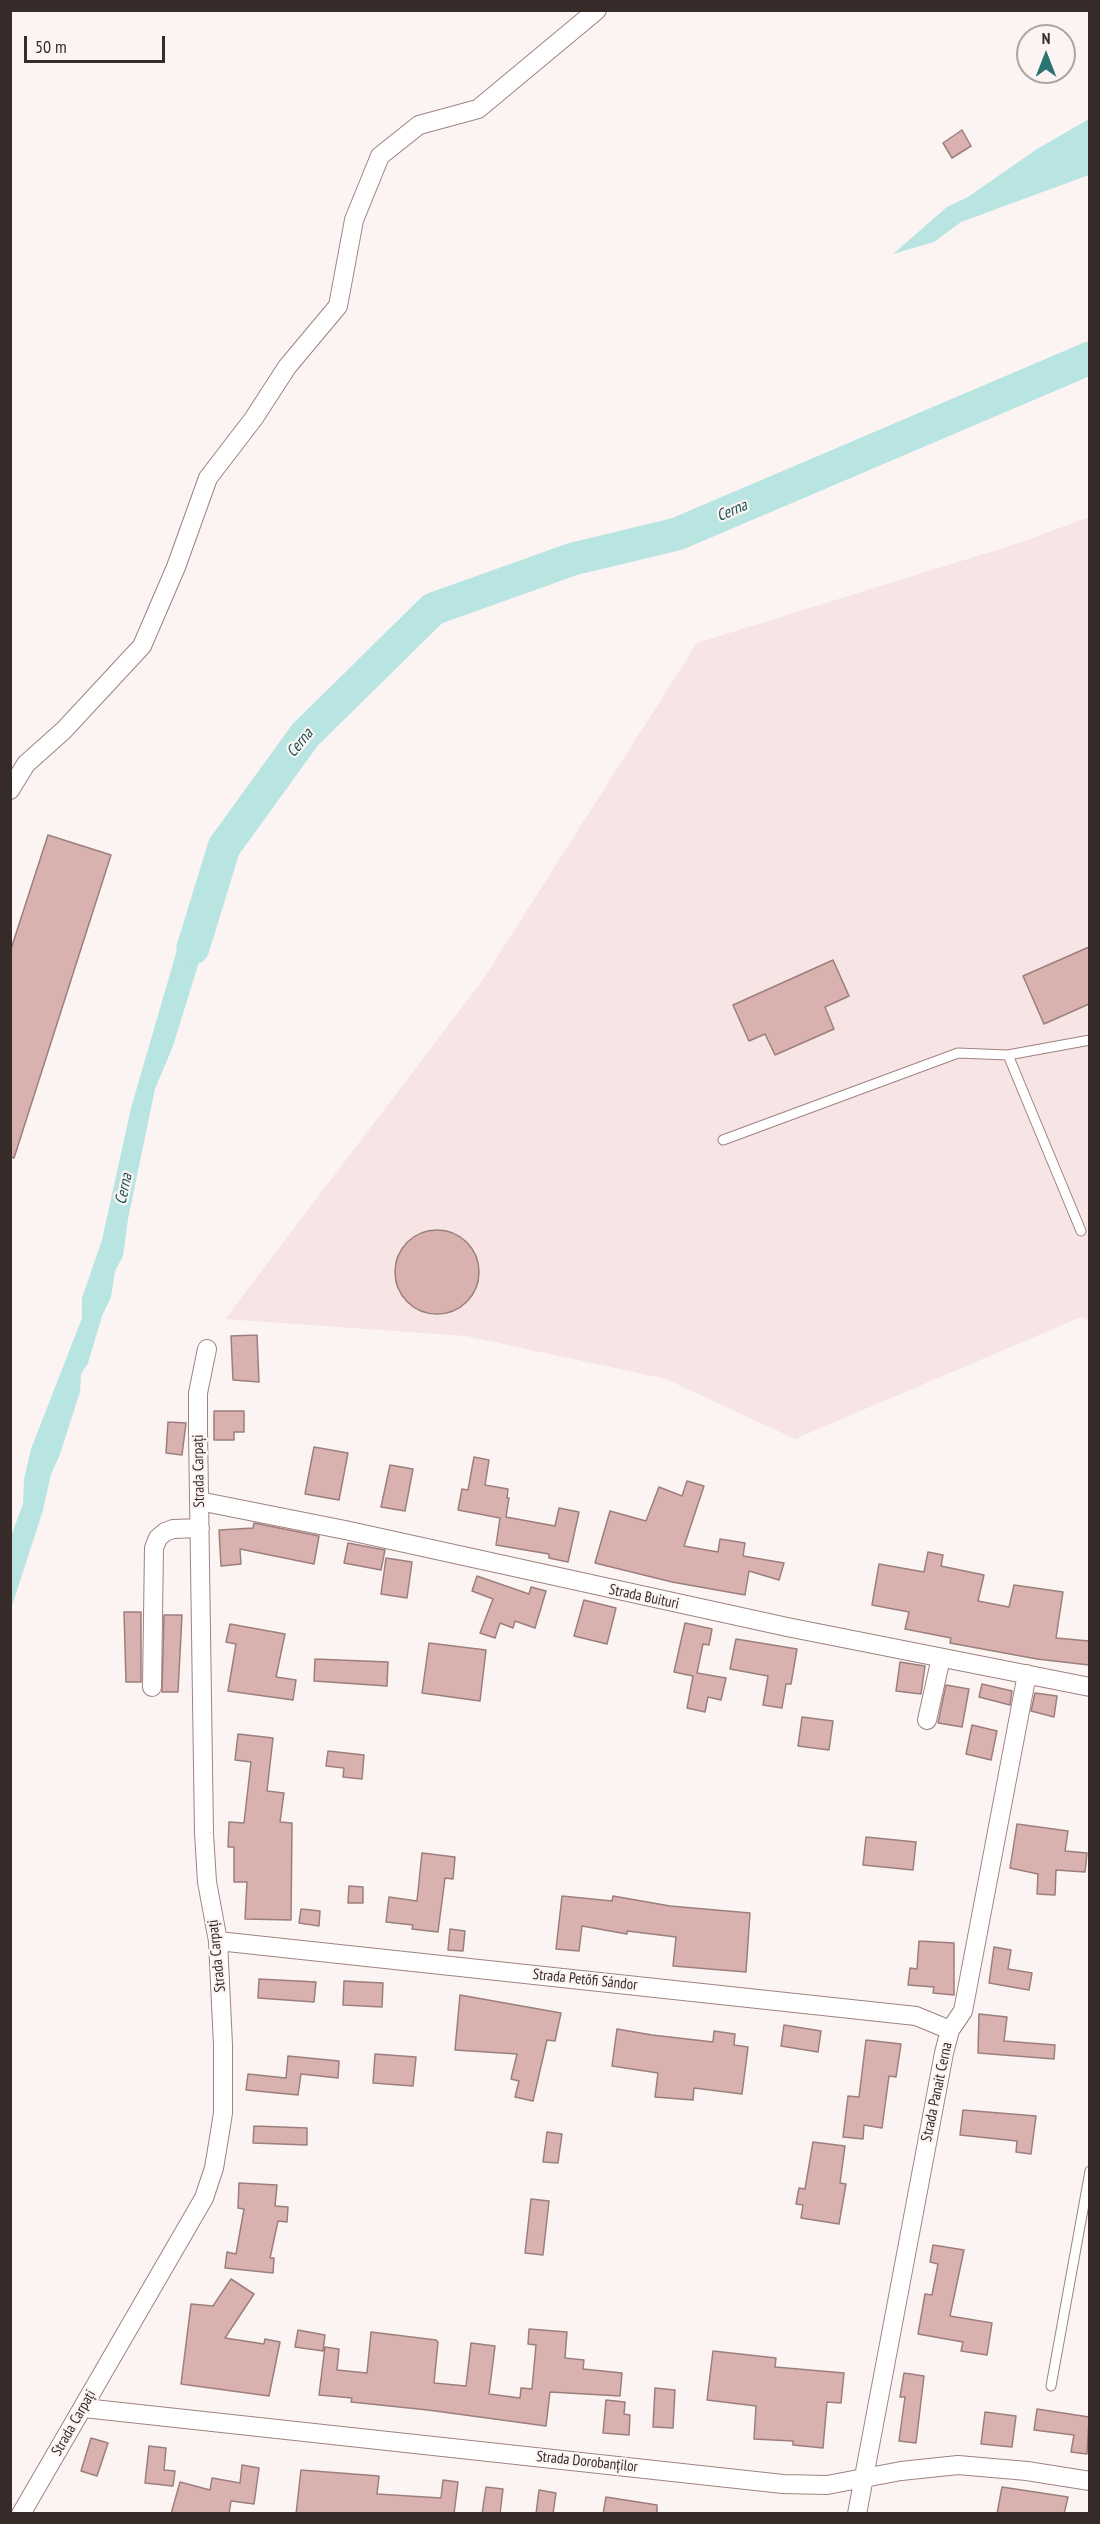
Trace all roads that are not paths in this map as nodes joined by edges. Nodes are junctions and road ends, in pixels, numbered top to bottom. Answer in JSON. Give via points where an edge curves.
{"nodes":[{"id":1,"x":597,"y":10,"type":"edge"},
{"id":2,"x":10,"y":790,"type":"edge"},
{"id":3,"x":1089,"y":1040,"type":"edge"},
{"id":4,"x":1008,"y":1055,"type":"junction"},
{"id":5,"x":723,"y":1140,"type":"dead end"},
{"id":6,"x":1081,"y":1231,"type":"dead end"},
{"id":7,"x":207,"y":1349,"type":"dead end"},
{"id":8,"x":199,"y":1502,"type":"junction"},
{"id":9,"x":200,"y":1528,"type":"junction"},
{"id":10,"x":941,"y":1658,"type":"junction"},
{"id":11,"x":1027,"y":1674,"type":"junction"},
{"id":12,"x":152,"y":1687,"type":"dead end"},
{"id":13,"x":1089,"y":1687,"type":"edge"},
{"id":14,"x":927,"y":1720,"type":"dead end"},
{"id":15,"x":218,"y":1941,"type":"junction"},
{"id":16,"x":950,"y":2030,"type":"junction"},
{"id":17,"x":1089,"y":2172,"type":"edge"},
{"id":18,"x":1051,"y":2386,"type":"dead end"},
{"id":19,"x":84,"y":2408,"type":"junction"},
{"id":20,"x":863,"y":2478,"type":"junction"},
{"id":21,"x":1089,"y":2481,"type":"edge"},
{"id":22,"x":21,"y":2514,"type":"edge"},
{"id":23,"x":857,"y":2514,"type":"edge"}],
"edges":[{"from":1,"to":2,"type":"street","via":[[478,109],[418,125],[380,156],[354,220],[338,306],[287,367],[208,478],[142,646],[64,730],[26,764]]},
{"from":3,"to":4,"type":"lane"},
{"from":4,"to":5,"type":"lane","via":[[958,1053]]},
{"from":4,"to":6,"type":"lane"},
{"from":7,"to":8,"type":"street","name":"Strada Carpați","via":[[198,1394]]},
{"from":8,"to":9,"type":"street","name":"Strada Carpați"},
{"from":8,"to":10,"type":"street","name":"Strada Buituri"},
{"from":9,"to":12,"type":"street","via":[[165,1532],[154,1548]]},
{"from":9,"to":15,"type":"street","name":"Strada Carpați","via":[[205,1842],[207,1882]]},
{"from":10,"to":11,"type":"street","name":"Strada Buituri"},
{"from":10,"to":14,"type":"street"},
{"from":11,"to":13,"type":"street","name":"Strada Buituri"},
{"from":11,"to":16,"type":"street","name":"Strada Panait Cerna","via":[[963,2011]]},
{"from":15,"to":16,"type":"street","name":"Strada Petőfi Sándor","via":[[916,2016]]},
{"from":15,"to":19,"type":"street","name":"Strada Carpați","via":[[224,2081],[214,2168],[204,2198]]},
{"from":16,"to":20,"type":"street","name":"Strada Panait Cerna"},
{"from":17,"to":18,"type":"lane"},
{"from":19,"to":20,"type":"street","name":"Strada Dorobanților","via":[[783,2484],[827,2485]]},
{"from":19,"to":22,"type":"street","name":"Strada Carpați"},
{"from":20,"to":21,"type":"street","name":"Strada Dorobanților","via":[[958,2465]]},
{"from":20,"to":23,"type":"street","name":"Strada Panait Cerna"}]}
